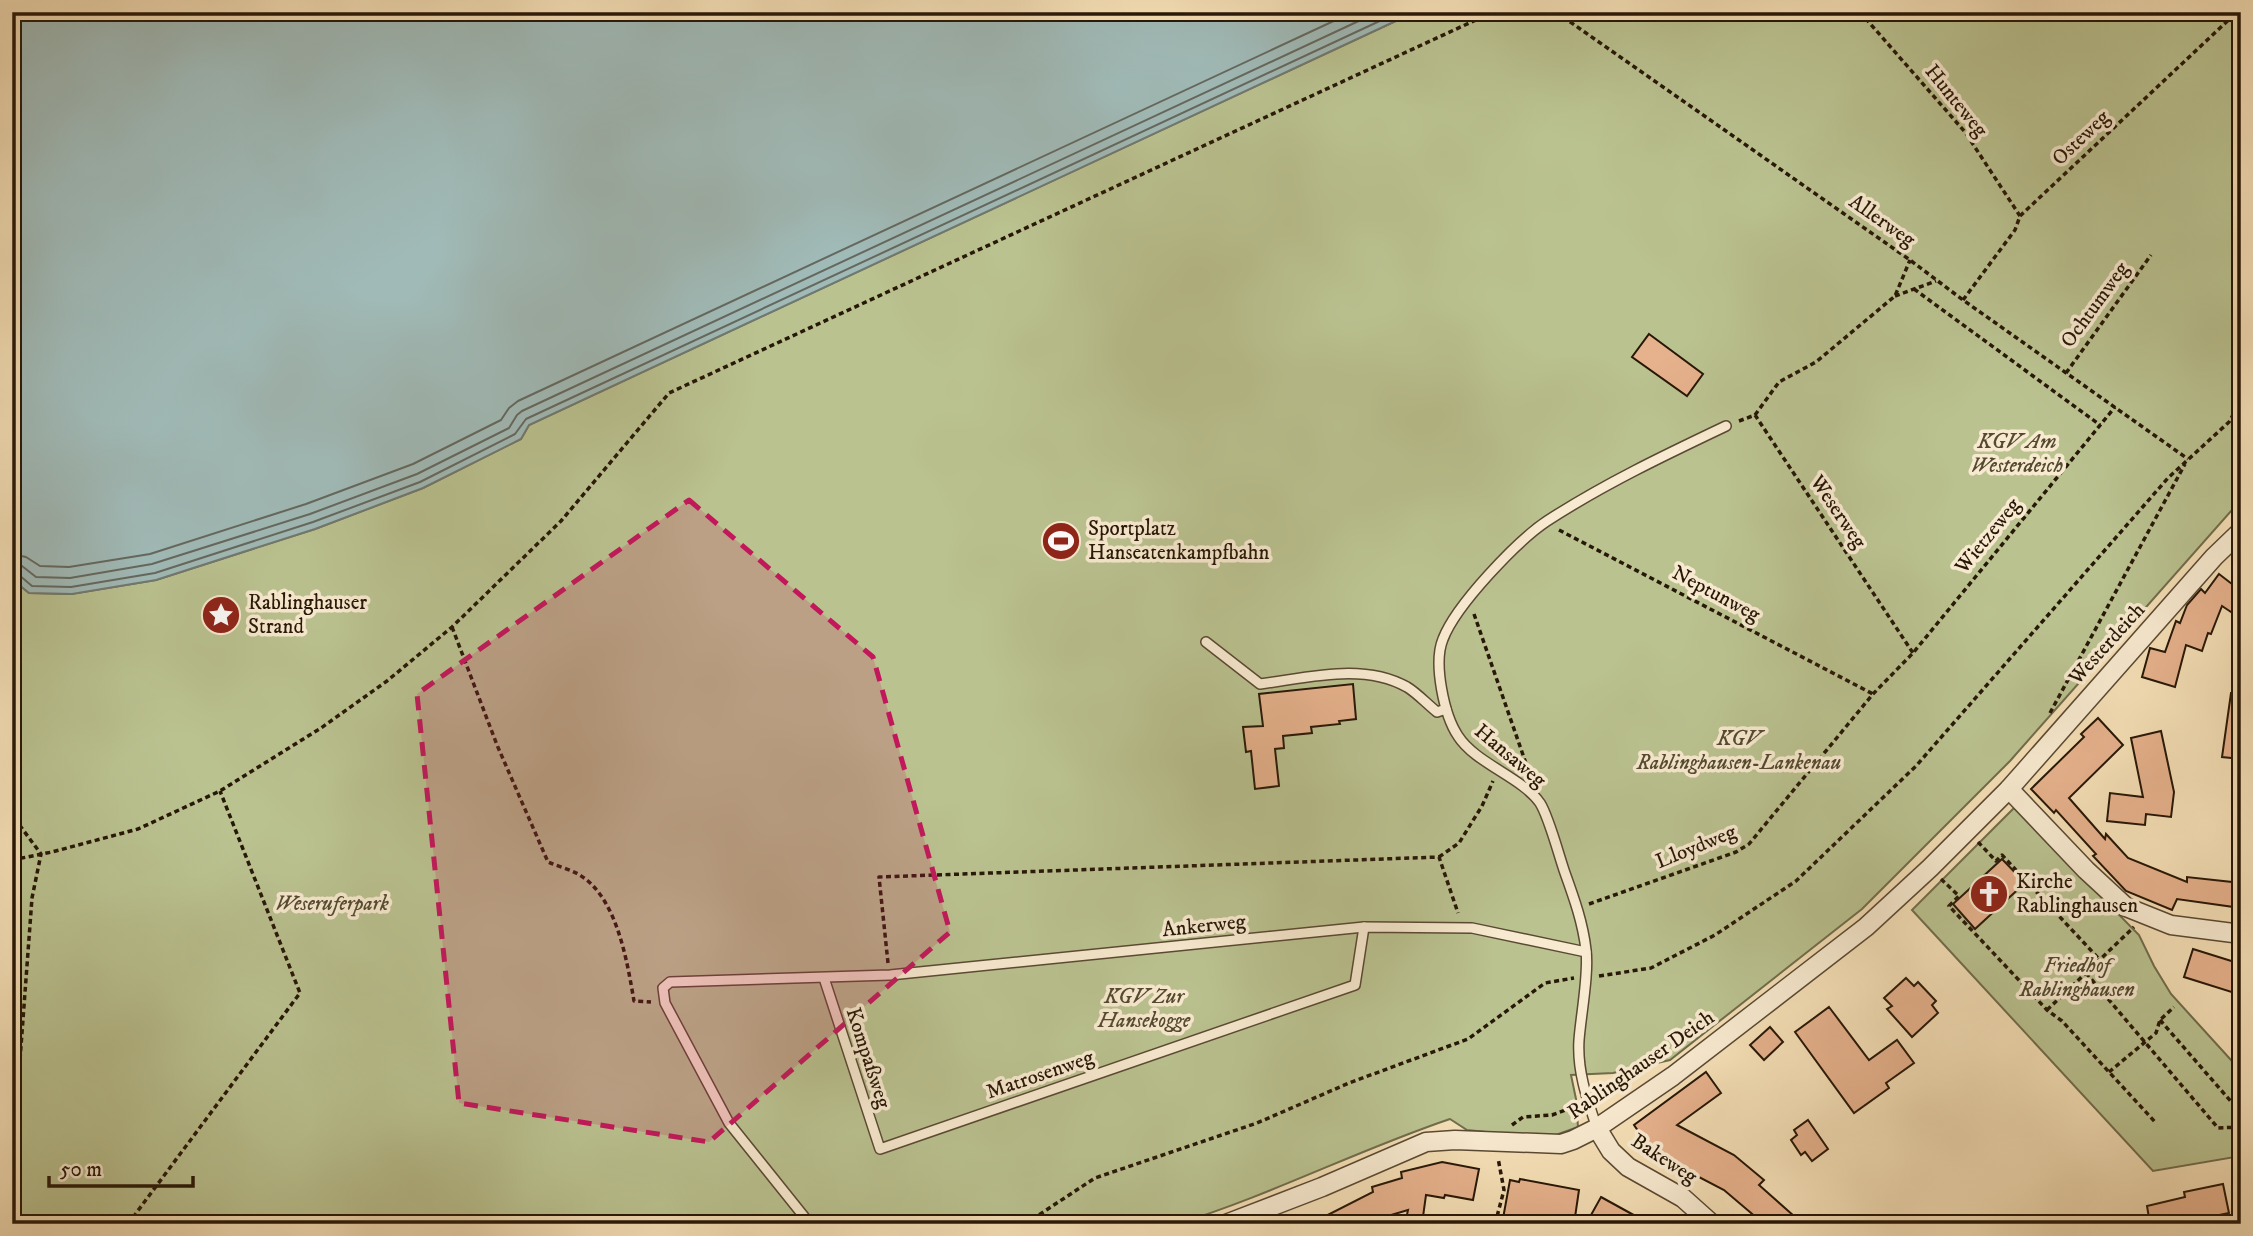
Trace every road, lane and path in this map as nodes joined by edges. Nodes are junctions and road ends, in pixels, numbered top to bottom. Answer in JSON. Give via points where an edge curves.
{"nodes":[{"id":1,"x":1493,"y":12,"type":"edge"},
{"id":2,"x":1556,"y":12,"type":"edge"},
{"id":3,"x":1860,"y":12,"type":"edge"},
{"id":4,"x":2238,"y":12,"type":"edge"},
{"id":5,"x":2020,"y":216,"type":"junction"},
{"id":6,"x":2151,"y":255,"type":"dead end"},
{"id":7,"x":1910,"y":260,"type":"junction"},
{"id":8,"x":1937,"y":281,"type":"junction"},
{"id":9,"x":1914,"y":289,"type":"junction"},
{"id":10,"x":1895,"y":296,"type":"junction"},
{"id":11,"x":1962,"y":300,"type":"junction"},
{"id":12,"x":2066,"y":373,"type":"junction"},
{"id":13,"x":2241,"y":401,"type":"edge"},
{"id":14,"x":2115,"y":407,"type":"junction"},
{"id":15,"x":1755,"y":415,"type":"junction"},
{"id":16,"x":2100,"y":425,"type":"junction"},
{"id":17,"x":1726,"y":426,"type":"joint"},
{"id":18,"x":2188,"y":459,"type":"junction"},
{"id":19,"x":1545,"y":522,"type":"junction"},
{"id":20,"x":2241,"y":531,"type":"edge"},
{"id":21,"x":1468,"y":598,"type":"junction"},
{"id":22,"x":452,"y":627,"type":"junction"},
{"id":23,"x":1206,"y":642,"type":"dead end"},
{"id":24,"x":1913,"y":653,"type":"junction"},
{"id":25,"x":1873,"y":694,"type":"junction"},
{"id":26,"x":1446,"y":709,"type":"junction"},
{"id":27,"x":2049,"y":715,"type":"dead end"},
{"id":28,"x":1498,"y":770,"type":"junction"},
{"id":29,"x":2009,"y":789,"type":"junction"},
{"id":30,"x":220,"y":790,"type":"junction"},
{"id":31,"x":1540,"y":804,"type":"junction"},
{"id":32,"x":12,"y":810,"type":"edge"},
{"id":33,"x":1981,"y":845,"type":"dead end"},
{"id":34,"x":41,"y":855,"type":"junction"},
{"id":35,"x":1438,"y":857,"type":"junction"},
{"id":36,"x":12,"y":860,"type":"edge"},
{"id":37,"x":1944,"y":882,"type":"dead end"},
{"id":38,"x":1577,"y":908,"type":"junction"},
{"id":39,"x":2143,"y":914,"type":"junction"},
{"id":40,"x":1364,"y":927,"type":"junction"},
{"id":41,"x":1472,"y":928,"type":"junction"},
{"id":42,"x":2241,"y":934,"type":"edge"},
{"id":43,"x":1586,"y":952,"type":"junction"},
{"id":44,"x":2100,"y":960,"type":"junction"},
{"id":45,"x":2086,"y":973,"type":"junction"},
{"id":46,"x":890,"y":975,"type":"junction"},
{"id":47,"x":1584,"y":976,"type":"junction"},
{"id":48,"x":824,"y":978,"type":"junction"},
{"id":49,"x":665,"y":1003,"type":"junction"},
{"id":50,"x":2174,"y":1007,"type":"dead end"},
{"id":51,"x":2047,"y":1010,"type":"junction"},
{"id":52,"x":2160,"y":1020,"type":"junction"},
{"id":53,"x":2145,"y":1042,"type":"junction"},
{"id":54,"x":2109,"y":1072,"type":"junction"},
{"id":55,"x":1588,"y":1102,"type":"junction"},
{"id":56,"x":2241,"y":1112,"type":"edge"},
{"id":57,"x":2156,"y":1124,"type":"dead end"},
{"id":58,"x":2241,"y":1127,"type":"edge"},
{"id":59,"x":1597,"y":1128,"type":"junction"},
{"id":60,"x":1503,"y":1141,"type":"junction"},
{"id":61,"x":880,"y":1149,"type":"joint"},
{"id":62,"x":1498,"y":1163,"type":"dead end"},
{"id":63,"x":15,"y":1224,"type":"edge"},
{"id":64,"x":128,"y":1224,"type":"edge"},
{"id":65,"x":810,"y":1224,"type":"edge"},
{"id":66,"x":1025,"y":1224,"type":"edge"},
{"id":67,"x":1226,"y":1224,"type":"edge"},
{"id":68,"x":1495,"y":1224,"type":"edge"},
{"id":69,"x":1712,"y":1224,"type":"edge"}],
"edges":[{"from":1,"to":22,"type":"path","via":[[669,393],[561,521]]},
{"from":2,"to":7,"type":"path","name":"Allerweg"},
{"from":3,"to":5,"type":"path","name":"Hunteweg","via":[[1965,132]]},
{"from":4,"to":5,"type":"path","name":"Osteweg"},
{"from":5,"to":11,"type":"path","name":"Osteweg","via":[[2015,230]]},
{"from":6,"to":12,"type":"path","name":"Ochtumweg"},
{"from":7,"to":8,"type":"path","name":"Allerweg"},
{"from":7,"to":10,"type":"path"},
{"from":8,"to":9,"type":"path"},
{"from":8,"to":11,"type":"path","name":"Allerweg"},
{"from":9,"to":10,"type":"path"},
{"from":9,"to":16,"type":"path"},
{"from":10,"to":15,"type":"path","via":[[1816,362],[1779,382]]},
{"from":11,"to":12,"type":"path","name":"Allerweg"},
{"from":12,"to":14,"type":"path","name":"Allerweg"},
{"from":13,"to":18,"type":"path","via":[[2229,422]]},
{"from":14,"to":16,"type":"path","name":"Wietzeweg"},
{"from":14,"to":18,"type":"path","name":"Allerweg"},
{"from":15,"to":17,"type":"path"},
{"from":15,"to":24,"type":"path","name":"Weserweg"},
{"from":16,"to":24,"type":"path","name":"Wietzeweg"},
{"from":17,"to":19,"type":"lane","name":"Hansaweg","via":[[1647,463]]},
{"from":18,"to":27,"type":"path"},
{"from":18,"to":47,"type":"path","via":[[1916,766],[1796,881],[1715,935],[1651,968]]},
{"from":19,"to":21,"type":"lane","name":"Hansaweg"},
{"from":19,"to":25,"type":"path","name":"Neptunweg"},
{"from":20,"to":29,"type":"street","name":"Westerdeich"},
{"from":21,"to":26,"type":"lane","name":"Hansaweg","via":[[1442,640],[1440,681]]},
{"from":21,"to":31,"type":"path"},
{"from":22,"to":30,"type":"path","via":[[321,728]]},
{"from":22,"to":49,"type":"path","via":[[548,862],[580,875],[604,900],[625,951],[635,1001]]},
{"from":23,"to":26,"type":"lane","via":[[1260,684],[1345,673],[1378,676],[1407,687],[1437,712]]},
{"from":24,"to":25,"type":"path","name":"Lloydweg"},
{"from":25,"to":38,"type":"path","name":"Lloydweg","via":[[1749,844]]},
{"from":26,"to":28,"type":"lane","name":"Hansaweg","via":[[1459,738]]},
{"from":28,"to":31,"type":"lane","name":"Hansaweg"},
{"from":28,"to":35,"type":"path","via":[[1459,843]]},
{"from":29,"to":39,"type":"street","via":[[2086,870],[2126,907]]},
{"from":29,"to":59,"type":"street","name":"Rablinghauser Deich","via":[[1866,927],[1673,1076]]},
{"from":30,"to":34,"type":"path","via":[[138,829]]},
{"from":30,"to":64,"type":"path","via":[[300,993]]},
{"from":31,"to":38,"type":"lane","name":"Hansaweg"},
{"from":32,"to":34,"type":"path"},
{"from":33,"to":44,"type":"path","via":[[1996,861],[2002,855]]},
{"from":34,"to":36,"type":"path"},
{"from":34,"to":63,"type":"path","via":[[32,898],[20,1060]]},
{"from":35,"to":41,"type":"path","via":[[1459,915]]},
{"from":35,"to":46,"type":"path","via":[[879,877]]},
{"from":37,"to":51,"type":"path","via":[[1959,896],[1949,906]]},
{"from":38,"to":43,"type":"lane","name":"Hansaweg"},
{"from":39,"to":42,"type":"street","via":[[2171,925]]},
{"from":39,"to":44,"type":"path"},
{"from":40,"to":41,"type":"lane","name":"Ankerweg"},
{"from":40,"to":46,"type":"lane","name":"Ankerweg"},
{"from":40,"to":61,"type":"lane","name":"Matrosenweg","via":[[1355,985]]},
{"from":41,"to":43,"type":"lane","name":"Ankerweg"},
{"from":43,"to":47,"type":"lane","name":"Hansaweg"},
{"from":44,"to":45,"type":"path"},
{"from":45,"to":51,"type":"path"},
{"from":45,"to":53,"type":"path"},
{"from":46,"to":48,"type":"lane","name":"Ankerweg"},
{"from":47,"to":55,"type":"lane","name":"Hansaweg","via":[[1579,1062]]},
{"from":47,"to":66,"type":"path","via":[[1545,983],[1468,1039],[1257,1123],[1095,1178]]},
{"from":48,"to":49,"type":"lane","name":"Ankerweg","via":[[670,982],[663,988]]},
{"from":48,"to":61,"type":"lane","name":"Kompaßweg"},
{"from":49,"to":65,"type":"lane","via":[[729,1123]]},
{"from":50,"to":52,"type":"path"},
{"from":51,"to":54,"type":"path"},
{"from":52,"to":53,"type":"path","via":[[2156,1033]]},
{"from":52,"to":56,"type":"path"},
{"from":53,"to":54,"type":"path"},
{"from":53,"to":58,"type":"path","via":[[2218,1128]]},
{"from":54,"to":57,"type":"path"},
{"from":55,"to":59,"type":"lane","name":"Hansaweg"},
{"from":55,"to":60,"type":"path","via":[[1552,1115],[1523,1117],[1515,1121]]},
{"from":59,"to":60,"type":"street","name":"Rablinghauser Deich","via":[[1561,1144]]},
{"from":59,"to":69,"type":"street","name":"Bakeweg","via":[[1628,1167],[1683,1198]]},
{"from":60,"to":67,"type":"street","name":"Rablinghauser Deich","via":[[1426,1142]]},
{"from":62,"to":68,"type":"path","via":[[1504,1190]]}]}
